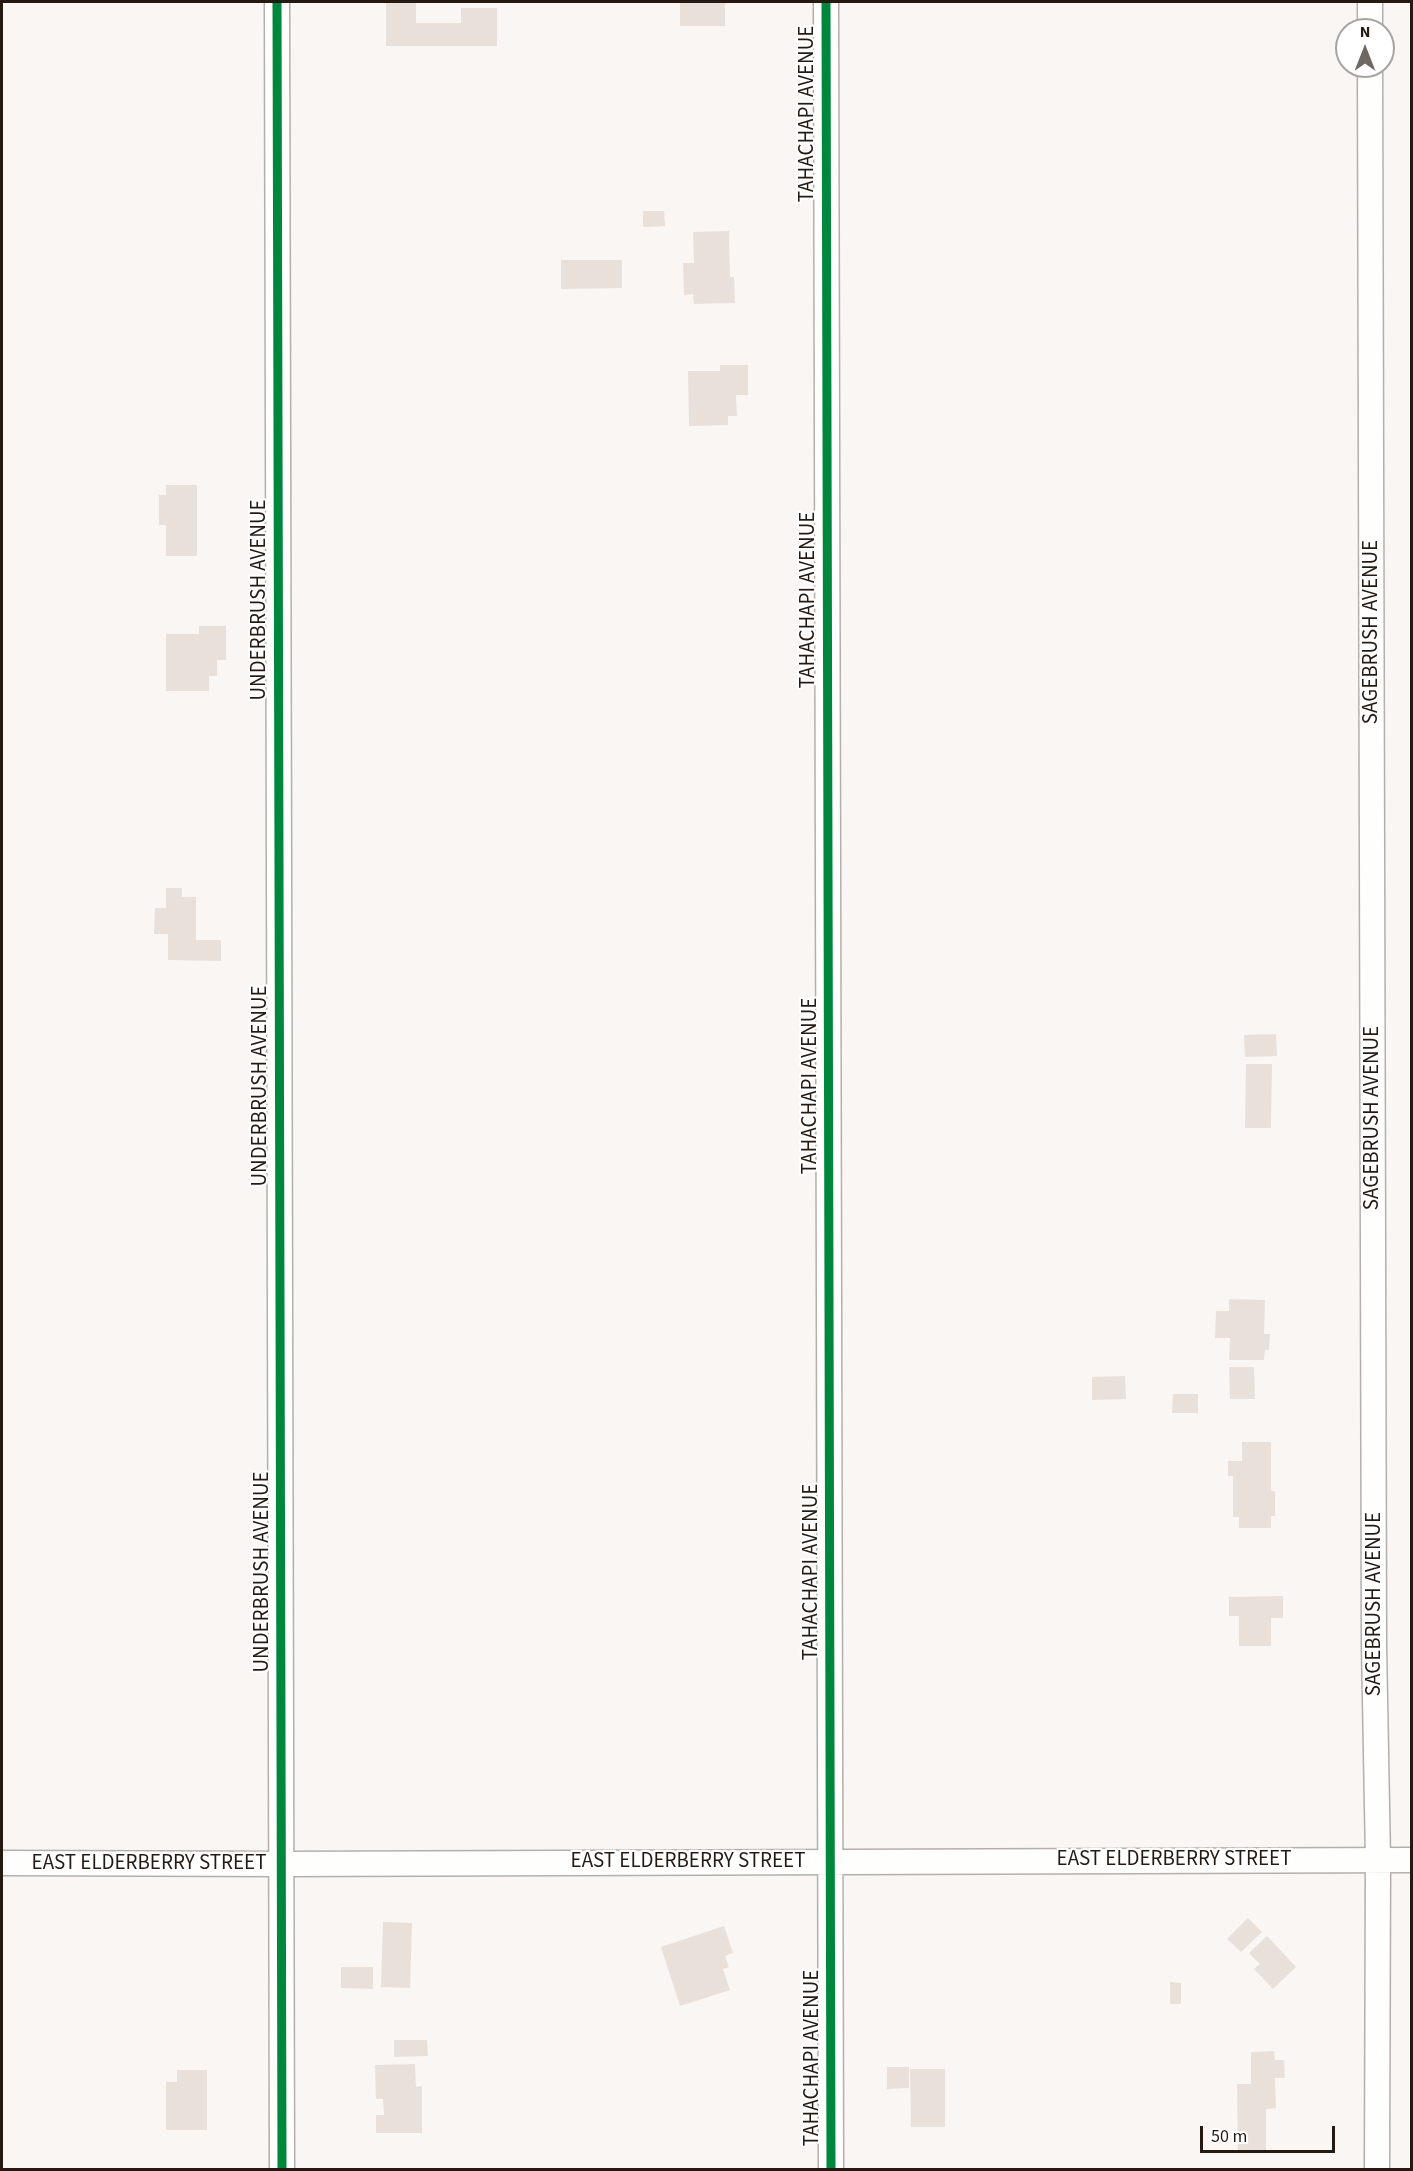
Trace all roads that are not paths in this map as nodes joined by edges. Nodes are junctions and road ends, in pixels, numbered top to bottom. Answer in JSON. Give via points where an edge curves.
{"nodes":[{"id":1,"x":277,"y":2,"type":"edge"},
{"id":2,"x":826,"y":2,"type":"edge"},
{"id":3,"x":1370,"y":2,"type":"edge"},
{"id":4,"x":1370,"y":18,"type":"edge"},
{"id":5,"x":1370,"y":78,"type":"edge"},
{"id":6,"x":1378,"y":1860,"type":"junction"},
{"id":7,"x":1412,"y":1860,"type":"edge"},
{"id":8,"x":831,"y":1861,"type":"junction"},
{"id":9,"x":2,"y":1863,"type":"edge"},
{"id":10,"x":282,"y":1864,"type":"junction"},
{"id":11,"x":282,"y":2169,"type":"edge"},
{"id":12,"x":831,"y":2169,"type":"edge"},
{"id":13,"x":1377,"y":2169,"type":"edge"}],
"edges":[{"from":1,"to":10,"type":"street","name":"UNDERBRUSH AVENUE"},
{"from":2,"to":8,"type":"street","name":"TAHACHAPI AVENUE"},
{"from":3,"to":4,"type":"street"},
{"from":5,"to":6,"type":"street","name":"SAGEBRUSH AVENUE"},
{"from":6,"to":7,"type":"street","name":"EAST ELDERBERRY STREET"},
{"from":6,"to":8,"type":"street","name":"EAST ELDERBERRY STREET"},
{"from":6,"to":13,"type":"street","name":"SAGEBRUSH AVENUE"},
{"from":8,"to":10,"type":"street","name":"EAST ELDERBERRY STREET"},
{"from":8,"to":12,"type":"street","name":"TAHACHAPI AVENUE"},
{"from":9,"to":10,"type":"street","name":"EAST ELDERBERRY STREET"},
{"from":10,"to":11,"type":"street","name":"UNDERBRUSH AVENUE"}]}
